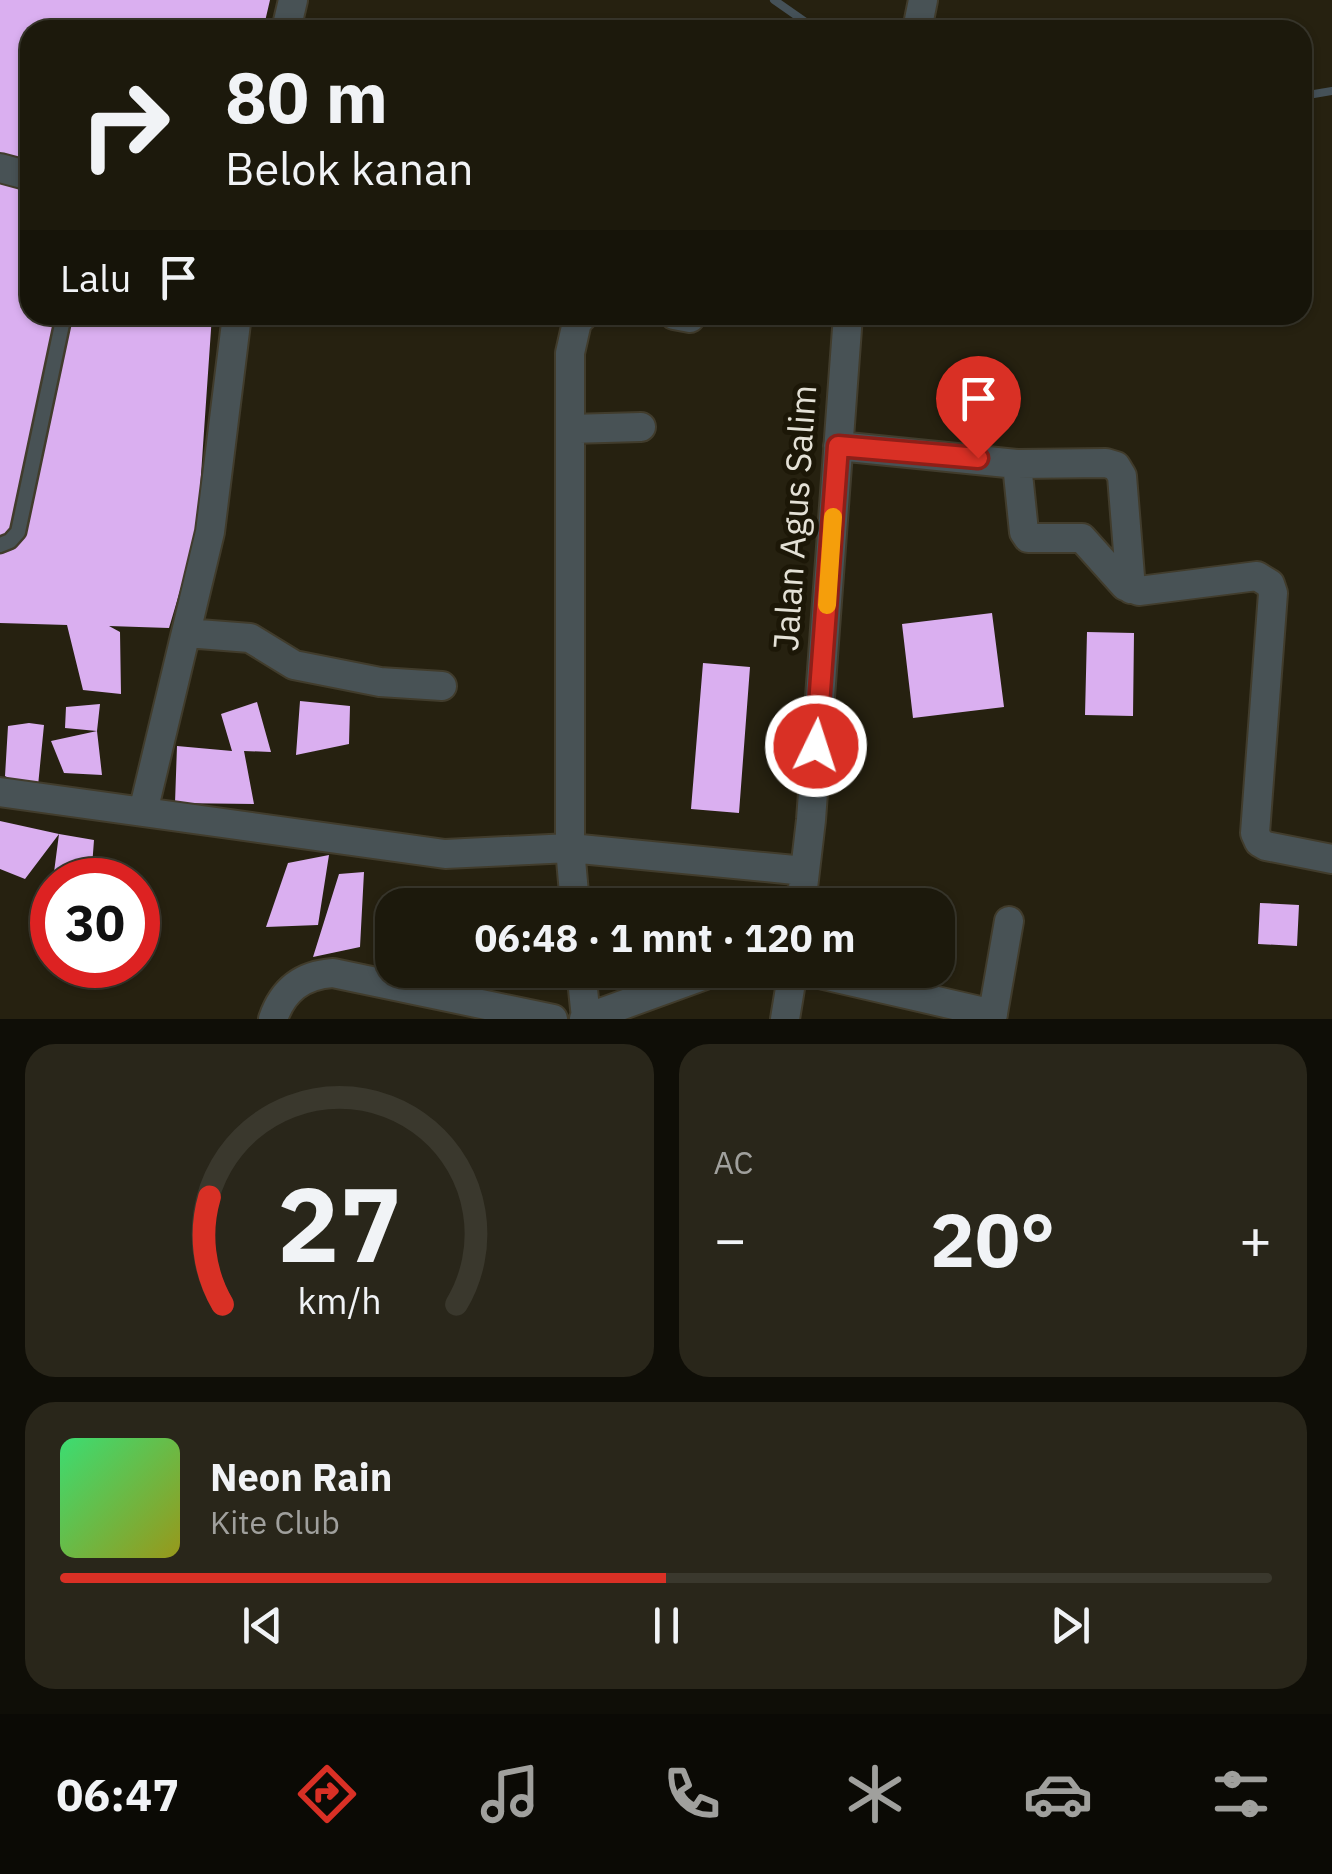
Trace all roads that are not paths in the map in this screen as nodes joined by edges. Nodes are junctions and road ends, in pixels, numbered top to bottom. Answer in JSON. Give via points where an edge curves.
{"nodes":[{"id":1,"x":62,"y":325,"type":"edge"},
{"id":2,"x":236,"y":325,"type":"edge"},
{"id":3,"x":577,"y":325,"type":"edge"},
{"id":4,"x":847,"y":325,"type":"edge"},
{"id":5,"x":570,"y":428,"type":"junction"},
{"id":6,"x":642,"y":428,"type":"dead end"},
{"id":7,"x":838,"y":446,"type":"junction"},
{"id":8,"x":1017,"y":464,"type":"junction"},
{"id":9,"x":0,"y":545,"type":"edge"},
{"id":10,"x":1131,"y":590,"type":"junction"},
{"id":11,"x":186,"y":633,"type":"junction"},
{"id":12,"x":442,"y":686,"type":"dead end"},
{"id":13,"x":0,"y":792,"type":"edge"},
{"id":14,"x":143,"y":812,"type":"junction"},
{"id":15,"x":570,"y":848,"type":"junction"},
{"id":16,"x":1332,"y":859,"type":"edge"},
{"id":17,"x":805,"y":872,"type":"junction"},
{"id":18,"x":574,"y":888,"type":"edge"},
{"id":19,"x":803,"y":888,"type":"edge"},
{"id":20,"x":1008,"y":921,"type":"dead end"},
{"id":21,"x":583,"y":988,"type":"edge"},
{"id":22,"x":670,"y":988,"type":"edge"},
{"id":23,"x":790,"y":988,"type":"edge"},
{"id":24,"x":876,"y":988,"type":"edge"},
{"id":25,"x":992,"y":1016,"type":"edge"},
{"id":26,"x":273,"y":1019,"type":"edge"},
{"id":27,"x":553,"y":1019,"type":"edge"},
{"id":28,"x":585,"y":1019,"type":"edge"},
{"id":29,"x":785,"y":1019,"type":"edge"}],
"edges":[{"from":1,"to":9,"type":"lane","via":[[18,532]]},
{"from":2,"to":11,"type":"street","via":[[210,532]]},
{"from":3,"to":5,"type":"street","via":[[570,353]]},
{"from":4,"to":7,"type":"street","name":"Jalan Agus Salim"},
{"from":5,"to":6,"type":"street"},
{"from":5,"to":15,"type":"street"},
{"from":7,"to":8,"type":"street"},
{"from":7,"to":17,"type":"street","name":"Jalan Agus Salim"},
{"from":8,"to":10,"type":"street","via":[[1028,538],[1082,538]]},
{"from":8,"to":10,"type":"street","via":[[1116,466]]},
{"from":10,"to":16,"type":"street","via":[[1257,576],[1270,584],[1255,834],[1266,846]]},
{"from":11,"to":12,"type":"street","via":[[250,638],[294,665]]},
{"from":11,"to":14,"type":"street"},
{"from":13,"to":14,"type":"street"},
{"from":14,"to":15,"type":"street","via":[[446,854]]},
{"from":15,"to":17,"type":"street"},
{"from":15,"to":18,"type":"street"},
{"from":17,"to":19,"type":"street","name":"Jalan Agus Salim"},
{"from":20,"to":25,"type":"street"},
{"from":21,"to":28,"type":"street"},
{"from":22,"to":28,"type":"street"},
{"from":23,"to":29,"type":"street"},
{"from":24,"to":25,"type":"street"},
{"from":26,"to":27,"type":"street","via":[[300,981],[333,973]]}]}
